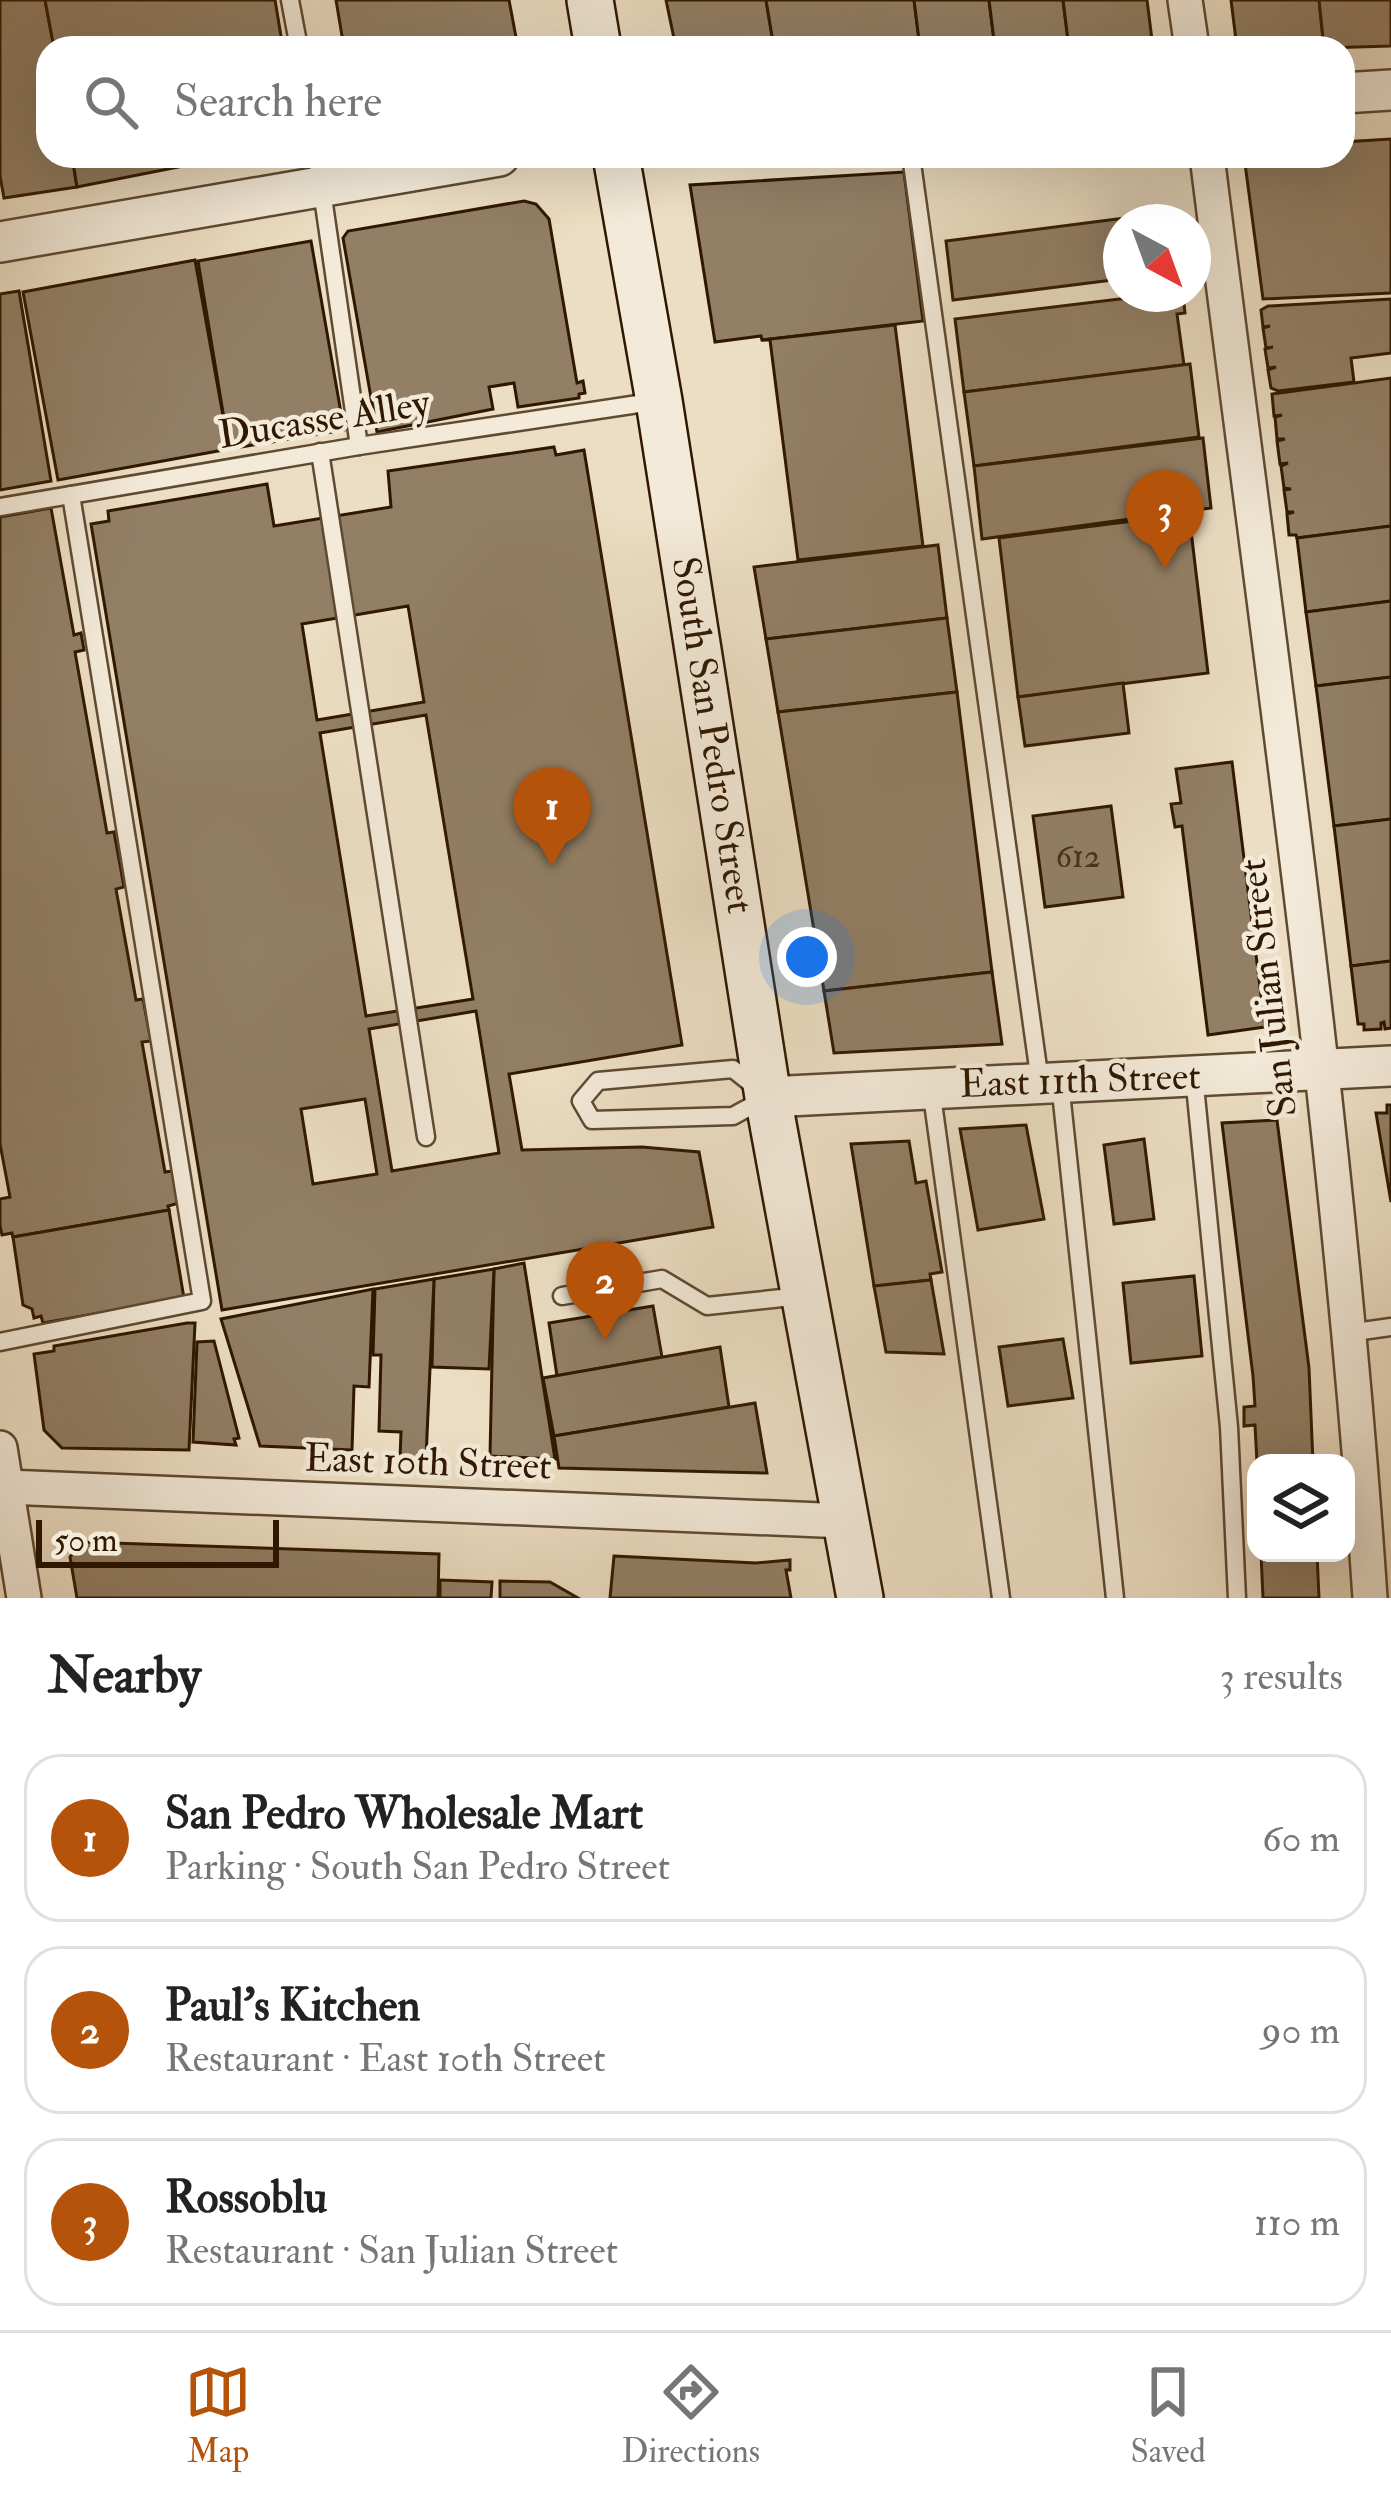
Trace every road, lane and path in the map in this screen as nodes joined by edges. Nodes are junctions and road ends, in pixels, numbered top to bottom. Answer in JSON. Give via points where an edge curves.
{"nodes":[{"id":1,"x":290,"y":0,"type":"edge"},
{"id":2,"x":590,"y":0,"type":"edge"},
{"id":3,"x":1185,"y":0,"type":"edge"},
{"id":4,"x":296,"y":36,"type":"edge"},
{"id":5,"x":596,"y":36,"type":"edge"},
{"id":6,"x":1190,"y":36,"type":"edge"},
{"id":7,"x":1391,"y":90,"type":"edge"},
{"id":8,"x":1355,"y":92,"type":"edge"},
{"id":9,"x":618,"y":168,"type":"edge"},
{"id":10,"x":913,"y":168,"type":"edge"},
{"id":11,"x":1208,"y":168,"type":"edge"},
{"id":12,"x":320,"y":170,"type":"edge"},
{"id":13,"x":0,"y":242,"type":"edge"},
{"id":14,"x":659,"y":400,"type":"junction"},
{"id":15,"x":359,"y":446,"type":"junction"},
{"id":16,"x":320,"y":452,"type":"junction"},
{"id":17,"x":71,"y":495,"type":"junction"},
{"id":18,"x":0,"y":507,"type":"edge"},
{"id":19,"x":1391,"y":1066,"type":"edge"},
{"id":20,"x":1321,"y":1070,"type":"junction"},
{"id":21,"x":1194,"y":1076,"type":"junction"},
{"id":22,"x":1050,"y":1082,"type":"junction"},
{"id":23,"x":931,"y":1087,"type":"junction"},
{"id":24,"x":768,"y":1097,"type":"junction"},
{"id":25,"x":426,"y":1137,"type":"dead end"},
{"id":26,"x":802,"y":1295,"type":"junction"},
{"id":27,"x":562,"y":1296,"type":"dead end"},
{"id":28,"x":1391,"y":1327,"type":"edge"},
{"id":29,"x":1348,"y":1333,"type":"junction"},
{"id":30,"x":0,"y":1342,"type":"edge"},
{"id":31,"x":0,"y":1448,"type":"edge"},
{"id":32,"x":6,"y":1487,"type":"junction"},
{"id":33,"x":846,"y":1521,"type":"junction"},
{"id":34,"x":24,"y":1598,"type":"edge"},
{"id":35,"x":860,"y":1598,"type":"edge"},
{"id":36,"x":1001,"y":1598,"type":"edge"},
{"id":37,"x":1115,"y":1598,"type":"edge"},
{"id":38,"x":1237,"y":1598,"type":"edge"},
{"id":39,"x":1370,"y":1598,"type":"edge"}],
"edges":[{"from":1,"to":4,"type":"lane"},
{"from":2,"to":5,"type":"main road"},
{"from":3,"to":6,"type":"street"},
{"from":7,"to":8,"type":"street"},
{"from":9,"to":14,"type":"main road","name":"South San Pedro Street"},
{"from":10,"to":22,"type":"lane"},
{"from":11,"to":20,"type":"street","name":"San Julian Street"},
{"from":12,"to":13,"type":"street"},
{"from":12,"to":15,"type":"lane"},
{"from":14,"to":15,"type":"lane","name":"Ducasse Alley"},
{"from":14,"to":24,"type":"main road","name":"South San Pedro Street"},
{"from":15,"to":16,"type":"lane","name":"Ducasse Alley"},
{"from":16,"to":17,"type":"lane","name":"Ducasse Alley"},
{"from":16,"to":25,"type":"lane"},
{"from":17,"to":18,"type":"lane","name":"Ducasse Alley"},
{"from":17,"to":30,"type":"lane","via":[[202,1301]]},
{"from":19,"to":20,"type":"street","name":"East 11th Street"},
{"from":20,"to":21,"type":"street","name":"East 11th Street"},
{"from":20,"to":29,"type":"street","name":"San Julian Street"},
{"from":21,"to":22,"type":"street","name":"East 11th Street"},
{"from":21,"to":38,"type":"lane"},
{"from":22,"to":23,"type":"street","name":"East 11th Street"},
{"from":22,"to":37,"type":"lane"},
{"from":23,"to":24,"type":"street","name":"East 11th Street"},
{"from":23,"to":36,"type":"lane"},
{"from":24,"to":24,"type":"lane","via":[[734,1069],[598,1081],[581,1101],[592,1120],[610,1121],[734,1116]]},
{"from":24,"to":26,"type":"main road","name":"South San Pedro Street"},
{"from":26,"to":27,"type":"lane","via":[[707,1306],[662,1280]]},
{"from":26,"to":33,"type":"main road","name":"South San Pedro Street"},
{"from":28,"to":29,"type":"lane"},
{"from":29,"to":39,"type":"street","name":"San Julian Street"},
{"from":31,"to":32,"type":"street"},
{"from":32,"to":33,"type":"street","name":"East 10th Street"},
{"from":32,"to":34,"type":"street"},
{"from":33,"to":35,"type":"main road","name":"South San Pedro Street"}]}
